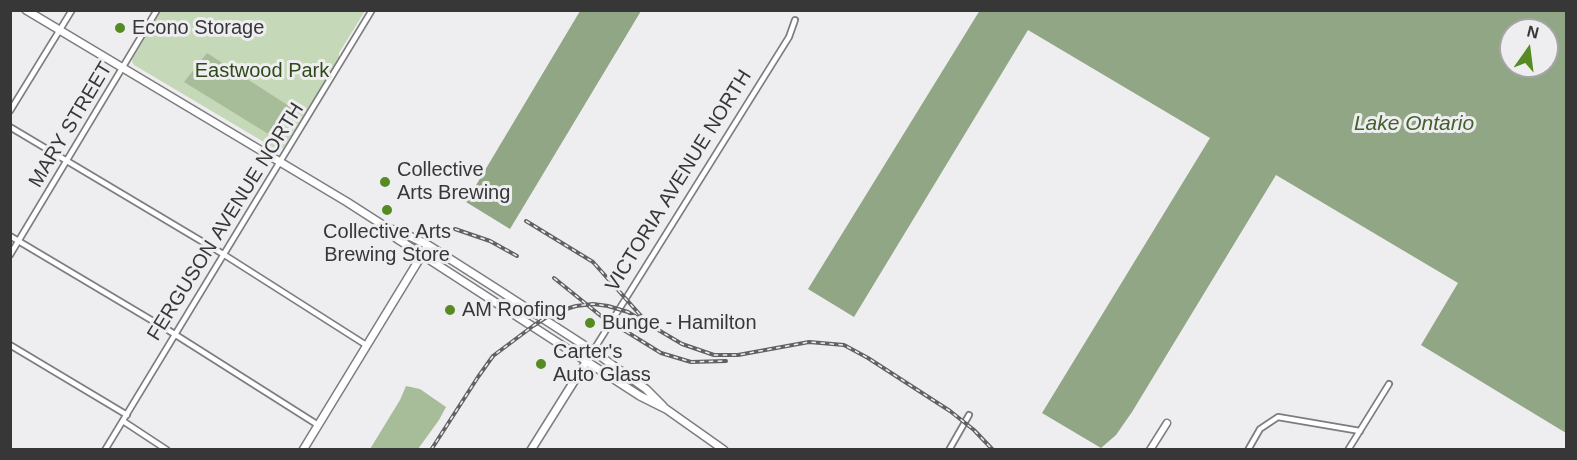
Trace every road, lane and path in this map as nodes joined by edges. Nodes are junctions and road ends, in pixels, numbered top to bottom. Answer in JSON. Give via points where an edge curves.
{"nodes":[{"id":1,"x":26,"y":10,"type":"edge"},
{"id":2,"x":72,"y":10,"type":"edge"},
{"id":3,"x":157,"y":10,"type":"edge"},
{"id":4,"x":372,"y":10,"type":"edge"},
{"id":5,"x":795,"y":20,"type":"dead end"},
{"id":6,"x":60,"y":30,"type":"junction"},
{"id":7,"x":123,"y":68,"type":"junction"},
{"id":8,"x":10,"y":111,"type":"edge"},
{"id":9,"x":10,"y":127,"type":"edge"},
{"id":10,"x":67,"y":161,"type":"junction"},
{"id":11,"x":281,"y":161,"type":"junction"},
{"id":12,"x":389,"y":229,"type":"junction"},
{"id":13,"x":10,"y":236,"type":"edge"},
{"id":14,"x":19,"y":241,"type":"junction"},
{"id":15,"x":428,"y":245,"type":"junction"},
{"id":16,"x":223,"y":254,"type":"junction"},
{"id":17,"x":423,"y":254,"type":"junction"},
{"id":18,"x":10,"y":255,"type":"edge"},
{"id":19,"x":174,"y":334,"type":"junction"},
{"id":20,"x":10,"y":345,"type":"edge"},
{"id":21,"x":366,"y":345,"type":"junction"},
{"id":22,"x":593,"y":351,"type":"junction"},
{"id":23,"x":587,"y":361,"type":"junction"},
{"id":24,"x":1389,"y":384,"type":"dead end"},
{"id":25,"x":666,"y":409,"type":"junction"},
{"id":26,"x":127,"y":415,"type":"junction"},
{"id":27,"x":969,"y":415,"type":"dead end"},
{"id":28,"x":123,"y":421,"type":"junction"},
{"id":29,"x":1167,"y":423,"type":"dead end"},
{"id":30,"x":318,"y":425,"type":"junction"},
{"id":31,"x":1360,"y":431,"type":"junction"},
{"id":32,"x":105,"y":450,"type":"edge"},
{"id":33,"x":167,"y":450,"type":"edge"},
{"id":34,"x":303,"y":450,"type":"edge"},
{"id":35,"x":531,"y":450,"type":"edge"},
{"id":36,"x":724,"y":450,"type":"edge"},
{"id":37,"x":949,"y":450,"type":"edge"},
{"id":38,"x":1150,"y":450,"type":"edge"},
{"id":39,"x":1248,"y":450,"type":"edge"},
{"id":40,"x":1348,"y":450,"type":"edge"}],
"edges":[{"from":1,"to":6,"type":"main road"},
{"from":2,"to":6,"type":"street"},
{"from":3,"to":7,"type":"street","name":"MARY STREET"},
{"from":4,"to":11,"type":"street","name":"FERGUSON AVENUE NORTH"},
{"from":5,"to":22,"type":"street","name":"VICTORIA AVENUE NORTH","via":[[789,37]]},
{"from":6,"to":7,"type":"main road"},
{"from":6,"to":8,"type":"street"},
{"from":7,"to":10,"type":"street","name":"MARY STREET"},
{"from":7,"to":11,"type":"main road"},
{"from":9,"to":10,"type":"street"},
{"from":10,"to":14,"type":"street","name":"MARY STREET"},
{"from":10,"to":16,"type":"street"},
{"from":11,"to":12,"type":"main road"},
{"from":11,"to":16,"type":"street","name":"FERGUSON AVENUE NORTH"},
{"from":12,"to":15,"type":"main road"},
{"from":12,"to":17,"type":"main road","via":[[396,238]]},
{"from":13,"to":14,"type":"street"},
{"from":14,"to":18,"type":"street","name":"MARY STREET"},
{"from":14,"to":19,"type":"street"},
{"from":15,"to":17,"type":"main road"},
{"from":15,"to":22,"type":"main road"},
{"from":16,"to":19,"type":"street","name":"FERGUSON AVENUE NORTH"},
{"from":16,"to":21,"type":"street"},
{"from":17,"to":21,"type":"main road"},
{"from":17,"to":23,"type":"main road"},
{"from":19,"to":26,"type":"street","name":"FERGUSON AVENUE NORTH"},
{"from":19,"to":30,"type":"street"},
{"from":20,"to":26,"type":"street"},
{"from":21,"to":30,"type":"main road"},
{"from":22,"to":23,"type":"main road","name":"VICTORIA AVENUE NORTH"},
{"from":22,"to":25,"type":"main road","via":[[646,389]]},
{"from":23,"to":25,"type":"main road"},
{"from":23,"to":35,"type":"main road","name":"VICTORIA AVENUE NORTH"},
{"from":24,"to":31,"type":"street"},
{"from":25,"to":36,"type":"main road"},
{"from":26,"to":28,"type":"street","name":"FERGUSON AVENUE NORTH"},
{"from":27,"to":37,"type":"street"},
{"from":28,"to":32,"type":"street","name":"FERGUSON AVENUE NORTH"},
{"from":28,"to":33,"type":"street"},
{"from":29,"to":38,"type":"street"},
{"from":30,"to":34,"type":"main road"},
{"from":31,"to":39,"type":"street","via":[[1278,417],[1264,425]]},
{"from":31,"to":40,"type":"street"}]}
